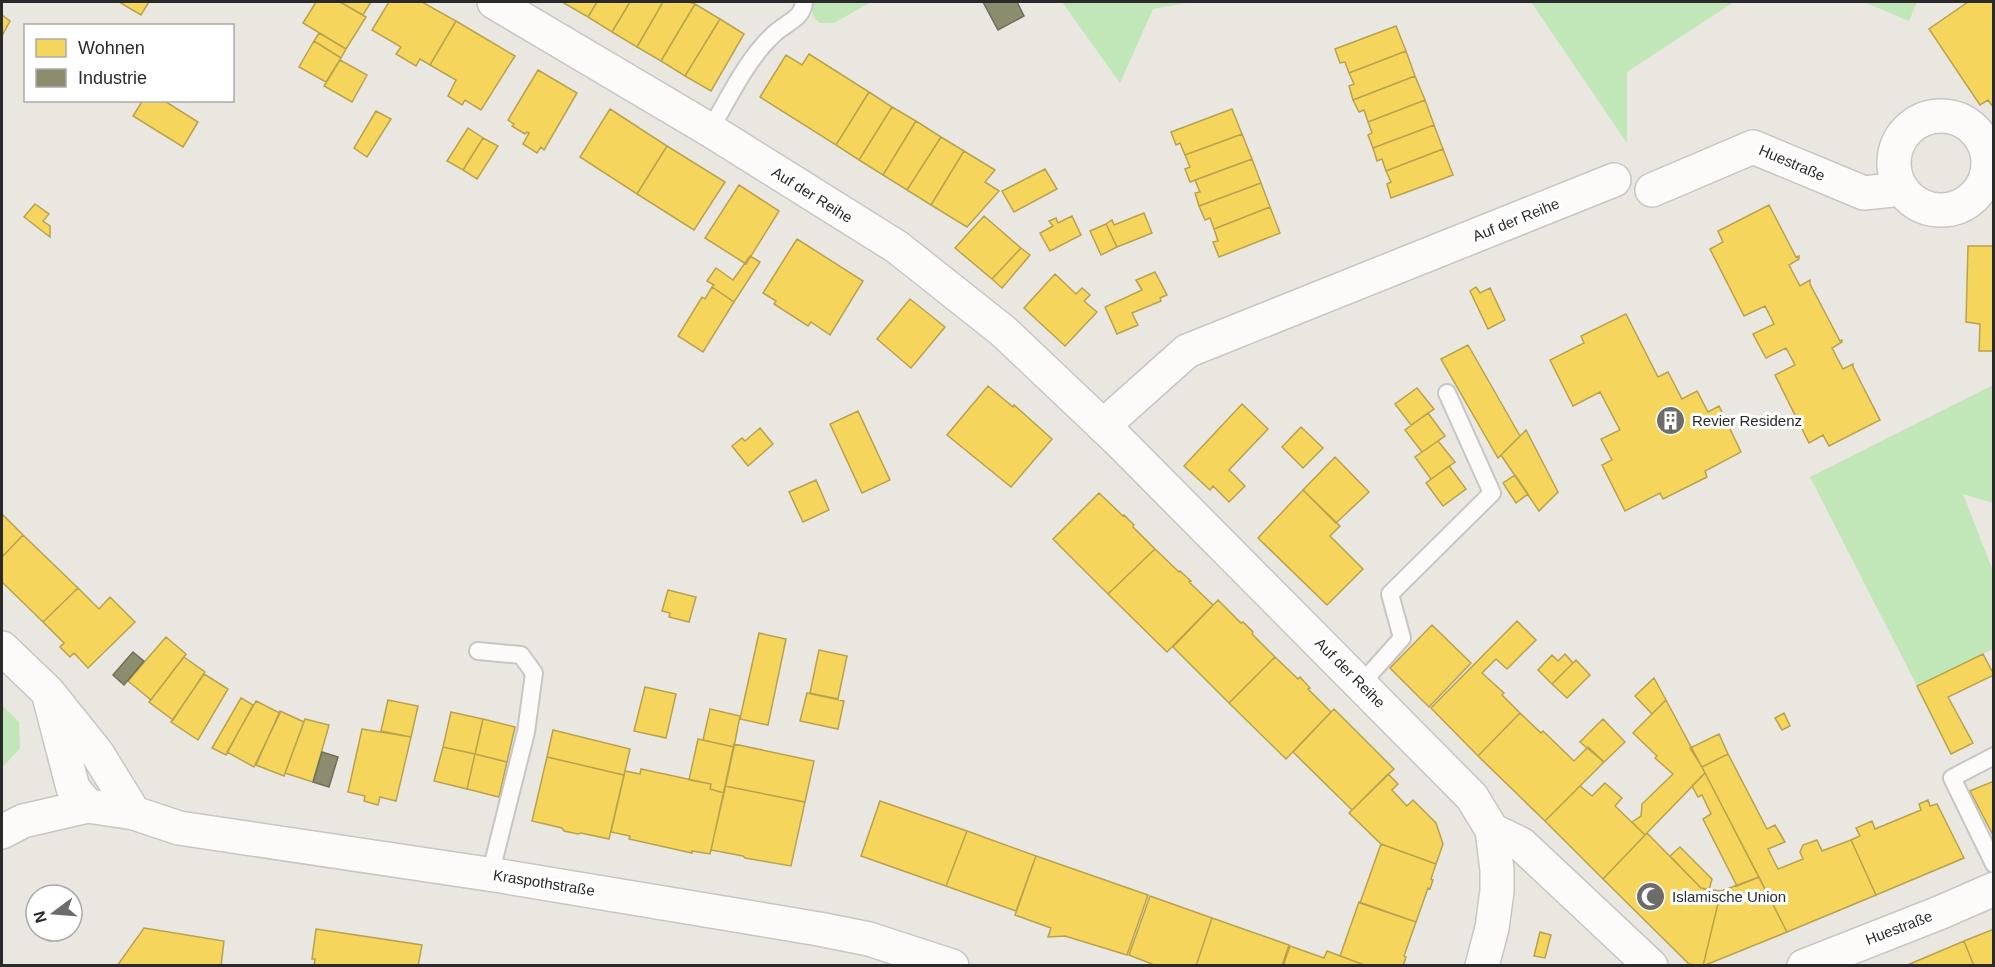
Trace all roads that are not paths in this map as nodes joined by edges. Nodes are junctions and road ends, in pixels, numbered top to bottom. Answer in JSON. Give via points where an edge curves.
{"nodes":[{"id":1,"x":494,"y":2,"type":"edge"},
{"id":2,"x":804,"y":2,"type":"edge"},
{"id":3,"x":710,"y":130,"type":"junction"},
{"id":4,"x":1614,"y":180,"type":"dead end"},
{"id":5,"x":1988,"y":188,"type":"edge"},
{"id":6,"x":1902,"y":189,"type":"junction"},
{"id":7,"x":1652,"y":190,"type":"dead end"},
{"id":8,"x":1447,"y":393,"type":"dead end"},
{"id":9,"x":1103,"y":426,"type":"junction"},
{"id":10,"x":2,"y":648,"type":"edge"},
{"id":11,"x":478,"y":651,"type":"dead end"},
{"id":12,"x":1361,"y":684,"type":"junction"},
{"id":13,"x":48,"y":692,"type":"junction"},
{"id":14,"x":1994,"y":756,"type":"edge"},
{"id":15,"x":88,"y":806,"type":"junction"},
{"id":16,"x":134,"y":813,"type":"junction"},
{"id":17,"x":1492,"y":830,"type":"junction"},
{"id":18,"x":2,"y":832,"type":"edge"},
{"id":19,"x":1994,"y":864,"type":"edge"},
{"id":20,"x":490,"y":875,"type":"junction"},
{"id":21,"x":1994,"y":889,"type":"edge"},
{"id":22,"x":952,"y":966,"type":"edge"},
{"id":23,"x":1482,"y":966,"type":"edge"},
{"id":24,"x":1651,"y":966,"type":"edge"},
{"id":25,"x":1804,"y":966,"type":"edge"}],
"edges":[{"from":1,"to":3,"type":"street","name":"Auf der Reihe"},
{"from":2,"to":3,"type":"lane","via":[[793,21],[775,33],[754,56]]},
{"from":3,"to":9,"type":"street","name":"Auf der Reihe","via":[[897,247],[1003,331]]},
{"from":4,"to":9,"type":"street","name":"Auf der Reihe","via":[[1187,351]]},
{"from":5,"to":6,"type":"street","via":[[1963,204],[1936,210],[1911,199]]},
{"from":5,"to":6,"type":"street","via":[[1987,154],[1981,139],[1971,127],[1941,116],[1913,125],[1896,148],[1896,176]]},
{"from":6,"to":7,"type":"street","name":"Huestraße","via":[[1864,194],[1753,147]]},
{"from":8,"to":12,"type":"lane","via":[[1492,493],[1390,594],[1402,638]]},
{"from":9,"to":12,"type":"street","name":"Auf der Reihe"},
{"from":10,"to":13,"type":"street"},
{"from":11,"to":20,"type":"lane","via":[[520,655],[534,673],[526,732]]},
{"from":12,"to":17,"type":"street","name":"Auf der Reihe","via":[[1472,797]]},
{"from":13,"to":15,"type":"street","via":[[74,788]]},
{"from":13,"to":16,"type":"street","via":[[97,753]]},
{"from":14,"to":19,"type":"lane","via":[[1952,778]]},
{"from":15,"to":16,"type":"street","name":"Kraspothstraße"},
{"from":15,"to":18,"type":"street","via":[[22,821]]},
{"from":16,"to":20,"type":"street","name":"Kraspothstraße","via":[[179,828]]},
{"from":17,"to":23,"type":"street","name":"Auf der Reihe","via":[[1497,891]]},
{"from":17,"to":24,"type":"street","via":[[1521,844]]},
{"from":20,"to":22,"type":"street","name":"Kraspothstraße","via":[[819,929],[869,939]]},
{"from":21,"to":25,"type":"street","name":"Huestraße"}]}
